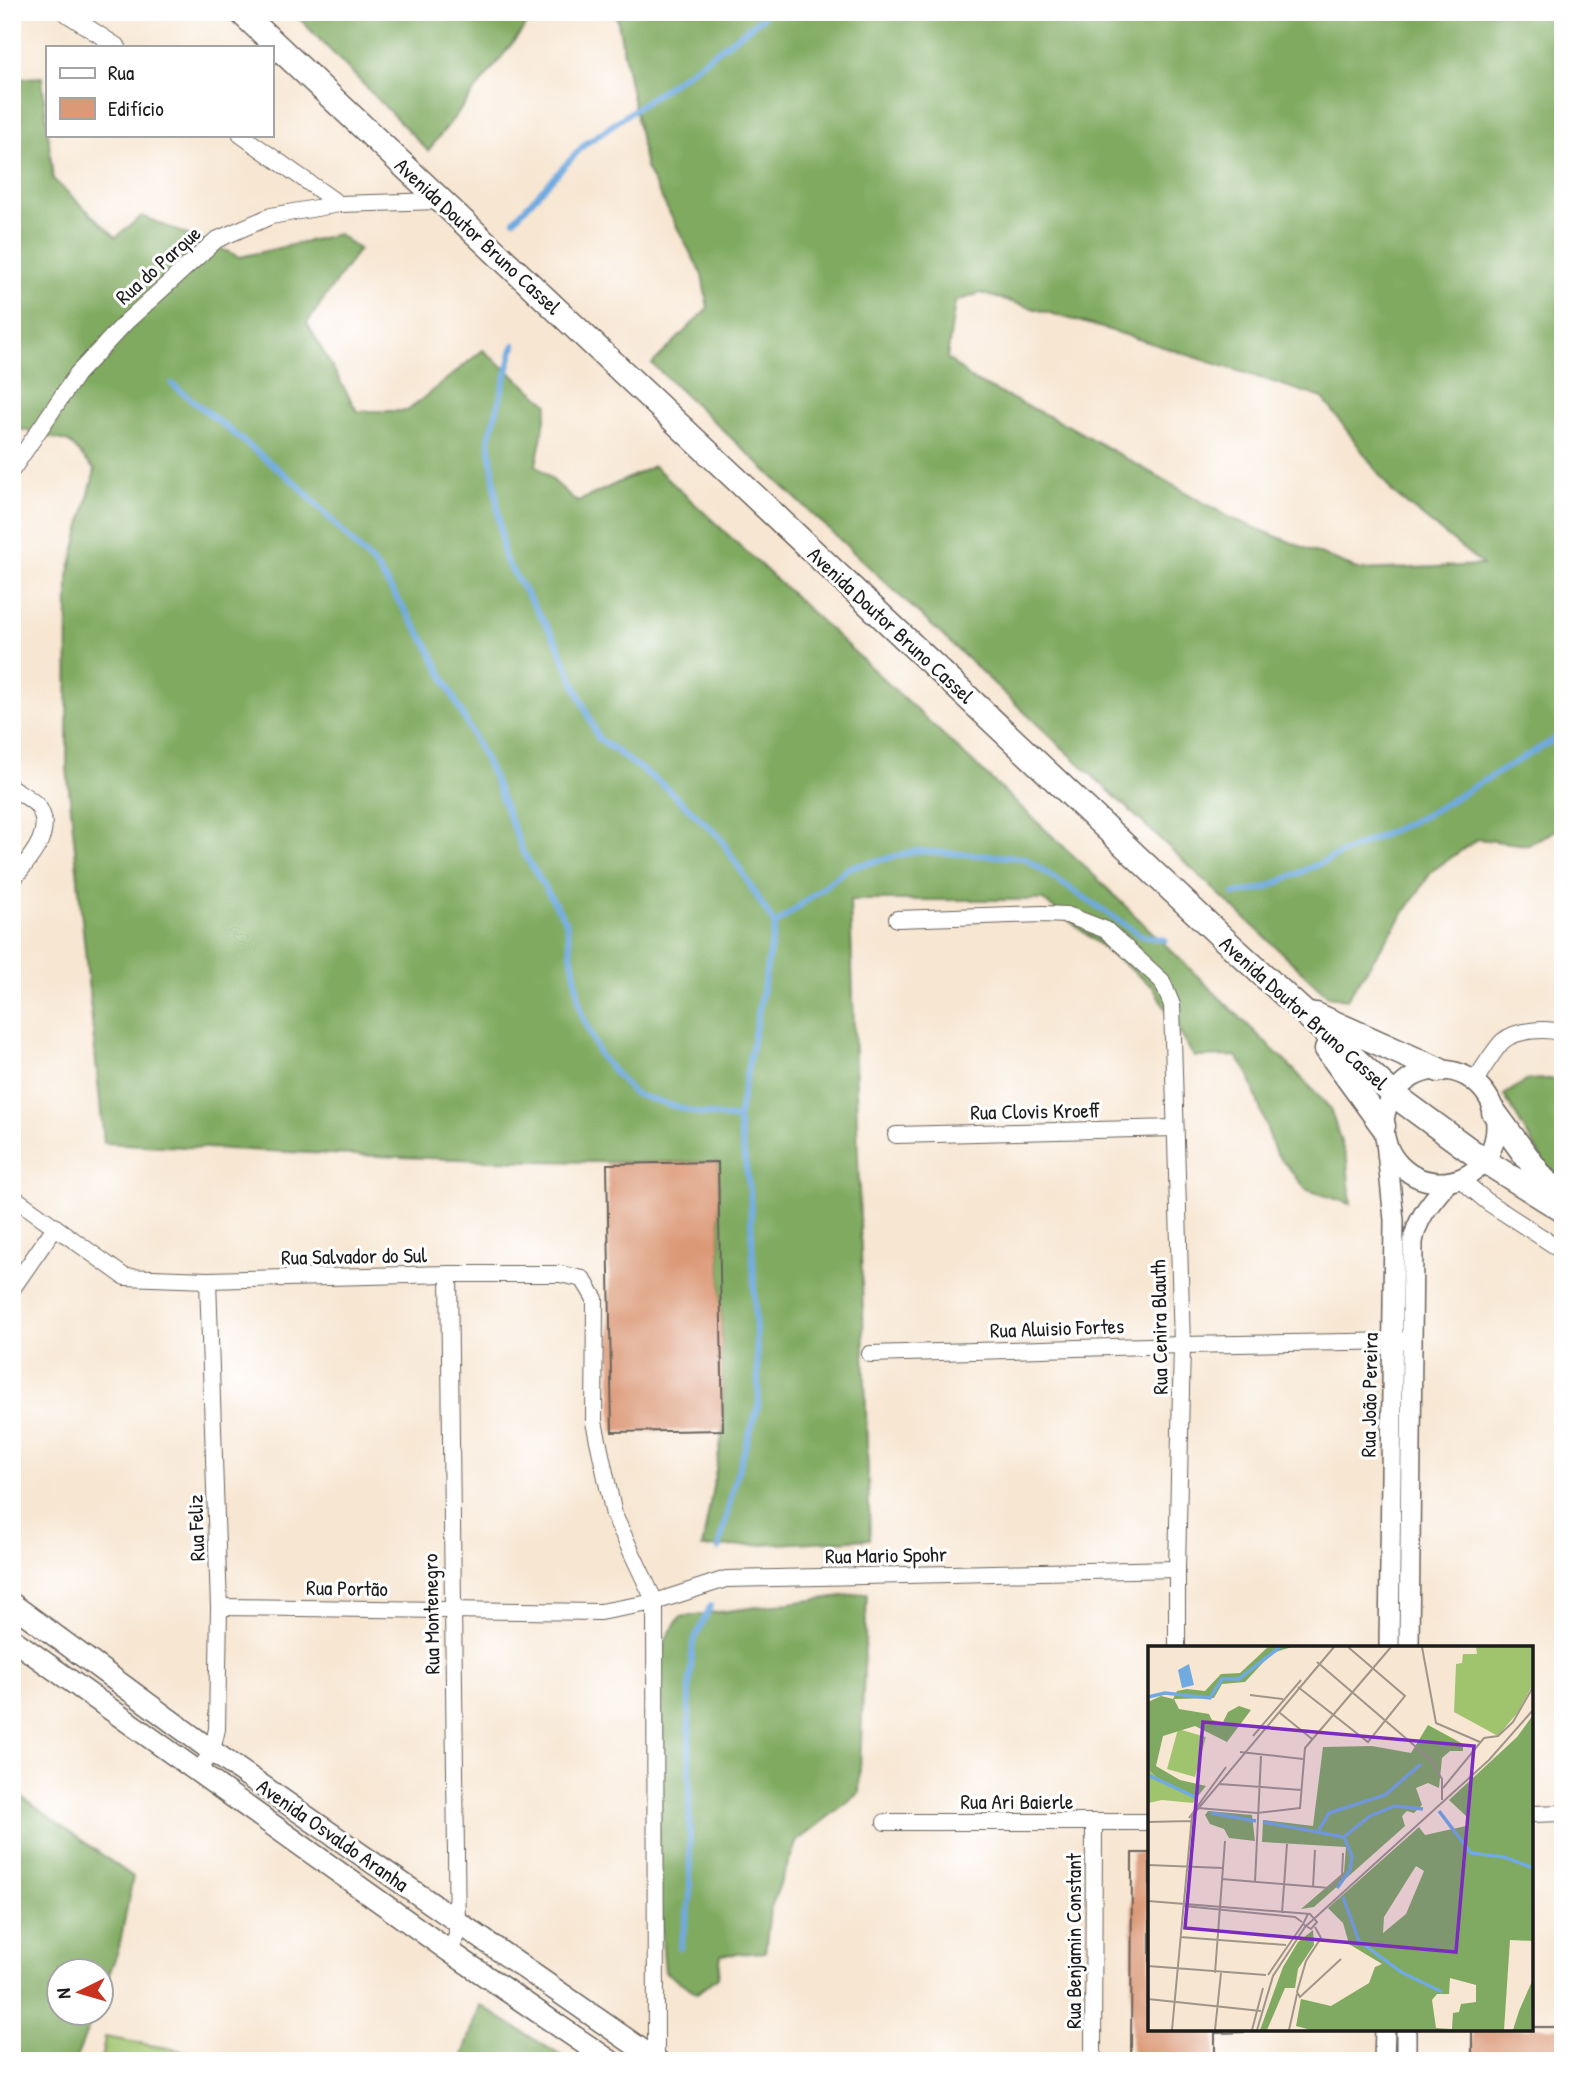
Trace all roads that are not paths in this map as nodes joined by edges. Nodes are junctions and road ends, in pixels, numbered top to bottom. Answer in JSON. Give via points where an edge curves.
{"nodes":[{"id":1,"x":64,"y":12,"type":"edge"},
{"id":2,"x":241,"y":12,"type":"edge"},
{"id":3,"x":116,"y":46,"type":"edge"},
{"id":4,"x":242,"y":136,"type":"edge"},
{"id":5,"x":440,"y":201,"type":"junction"},
{"id":6,"x":339,"y":204,"type":"junction"},
{"id":7,"x":12,"y":470,"type":"edge"},
{"id":8,"x":12,"y":788,"type":"edge"},
{"id":9,"x":12,"y":881,"type":"edge"},
{"id":10,"x":897,"y":919,"type":"dead end"},
{"id":11,"x":1296,"y":1006,"type":"junction"},
{"id":12,"x":1563,"y":1033,"type":"edge"},
{"id":13,"x":1440,"y":1070,"type":"junction"},
{"id":14,"x":1474,"y":1082,"type":"junction"},
{"id":15,"x":1393,"y":1094,"type":"junction"},
{"id":16,"x":1494,"y":1112,"type":"junction"},
{"id":17,"x":1175,"y":1128,"type":"junction"},
{"id":18,"x":896,"y":1135,"type":"dead end"},
{"id":19,"x":1385,"y":1135,"type":"junction"},
{"id":20,"x":1483,"y":1160,"type":"junction"},
{"id":21,"x":1454,"y":1180,"type":"junction"},
{"id":22,"x":1563,"y":1195,"type":"edge"},
{"id":23,"x":12,"y":1196,"type":"edge"},
{"id":24,"x":1563,"y":1210,"type":"edge"},
{"id":25,"x":55,"y":1227,"type":"junction"},
{"id":26,"x":1563,"y":1251,"type":"edge"},
{"id":27,"x":449,"y":1274,"type":"junction"},
{"id":28,"x":208,"y":1280,"type":"junction"},
{"id":29,"x":12,"y":1289,"type":"edge"},
{"id":30,"x":1402,"y":1341,"type":"junction"},
{"id":31,"x":1182,"y":1345,"type":"junction"},
{"id":32,"x":870,"y":1354,"type":"dead end"},
{"id":33,"x":1177,"y":1569,"type":"junction"},
{"id":34,"x":655,"y":1602,"type":"junction"},
{"id":35,"x":12,"y":1604,"type":"edge"},
{"id":36,"x":219,"y":1607,"type":"junction"},
{"id":37,"x":452,"y":1610,"type":"junction"},
{"id":38,"x":600,"y":1612,"type":"joint"},
{"id":39,"x":12,"y":1639,"type":"edge"},
{"id":40,"x":1177,"y":1646,"type":"edge"},
{"id":41,"x":1389,"y":1646,"type":"edge"},
{"id":42,"x":1409,"y":1646,"type":"edge"},
{"id":43,"x":212,"y":1751,"type":"junction"},
{"id":44,"x":199,"y":1771,"type":"junction"},
{"id":45,"x":1563,"y":1813,"type":"edge"},
{"id":46,"x":1533,"y":1814,"type":"edge"},
{"id":47,"x":884,"y":1822,"type":"dead end"},
{"id":48,"x":1094,"y":1822,"type":"junction"},
{"id":49,"x":1148,"y":1822,"type":"edge"},
{"id":50,"x":456,"y":1919,"type":"junction"},
{"id":51,"x":449,"y":1951,"type":"junction"},
{"id":52,"x":1385,"y":2031,"type":"edge"},
{"id":53,"x":1406,"y":2031,"type":"edge"},
{"id":54,"x":657,"y":2060,"type":"edge"},
{"id":55,"x":610,"y":2061,"type":"edge"},
{"id":56,"x":1093,"y":2061,"type":"edge"},
{"id":57,"x":1384,"y":2061,"type":"edge"},
{"id":58,"x":1406,"y":2061,"type":"edge"}],
"edges":[{"from":1,"to":3,"type":"street"},
{"from":2,"to":5,"type":"main road","name":"Avenida Doutor Bruno Cassel"},
{"from":4,"to":6,"type":"street"},
{"from":5,"to":6,"type":"street","name":"Rua do Parque"},
{"from":5,"to":11,"type":"main road","name":"Avenida Doutor Bruno Cassel"},
{"from":6,"to":7,"type":"street","name":"Rua do Parque","via":[[271,216],[216,240],[77,374]]},
{"from":8,"to":9,"type":"street","via":[[38,806],[43,819],[42,839]]},
{"from":10,"to":17,"type":"street","name":"Rua Cenira Blauth","via":[[1067,915],[1106,930],[1162,981],[1172,1005]]},
{"from":11,"to":13,"type":"main road"},
{"from":11,"to":15,"type":"main road","name":"Avenida Doutor Bruno Cassel"},
{"from":11,"to":19,"type":"main road"},
{"from":12,"to":14,"type":"street","via":[[1522,1032],[1503,1041]]},
{"from":13,"to":14,"type":"street"},
{"from":13,"to":15,"type":"street","via":[[1421,1073]]},
{"from":14,"to":16,"type":"street"},
{"from":15,"to":19,"type":"street","via":[[1386,1111]]},
{"from":15,"to":20,"type":"main road","name":"Avenida Doutor Bruno Cassel"},
{"from":16,"to":20,"type":"street","via":[[1491,1149]]},
{"from":16,"to":22,"type":"main road","via":[[1543,1179]]},
{"from":17,"to":18,"type":"street","name":"Rua Clovis Kroeff"},
{"from":17,"to":31,"type":"street","name":"Rua Cenira Blauth"},
{"from":19,"to":21,"type":"street","via":[[1399,1165],[1421,1180]]},
{"from":19,"to":30,"type":"street","name":"Rua João Pereira"},
{"from":20,"to":21,"type":"street","name":"Rua João Pereira","via":[[1471,1173]]},
{"from":20,"to":24,"type":"main road","name":"Avenida Doutor Bruno Cassel"},
{"from":21,"to":26,"type":"street"},
{"from":21,"to":30,"type":"street","name":"Rua João Pereira","via":[[1425,1209],[1415,1229]]},
{"from":23,"to":25,"type":"street"},
{"from":25,"to":28,"type":"street","name":"Rua Salvador do Sul","via":[[125,1277]]},
{"from":25,"to":29,"type":"street"},
{"from":27,"to":28,"type":"street","name":"Rua Salvador do Sul"},
{"from":27,"to":34,"type":"street","name":"Rua Salvador do Sul","via":[[560,1274],[583,1279],[595,1299],[594,1422],[614,1515]]},
{"from":27,"to":37,"type":"street","name":"Rua Montenegro"},
{"from":28,"to":36,"type":"street","name":"Rua Feliz"},
{"from":30,"to":31,"type":"street","name":"Rua Aluisio Fortes"},
{"from":30,"to":41,"type":"street","name":"Rua João Pereira"},
{"from":30,"to":42,"type":"street","name":"Rua João Pereira"},
{"from":31,"to":32,"type":"street","name":"Rua Aluisio Fortes"},
{"from":31,"to":33,"type":"street","name":"Rua Cenira Blauth"},
{"from":33,"to":34,"type":"street","name":"Rua Mario Spohr","via":[[726,1579]]},
{"from":33,"to":40,"type":"street","name":"Rua Cenira Blauth"},
{"from":34,"to":38,"type":"street","name":"Rua Mario Spohr"},
{"from":34,"to":54,"type":"street"},
{"from":35,"to":43,"type":"main road","name":"Avenida Osvaldo Aranha"},
{"from":36,"to":37,"type":"street","name":"Rua Portão"},
{"from":36,"to":43,"type":"street","name":"Rua Feliz","via":[[217,1729]]},
{"from":37,"to":38,"type":"street","name":"Rua Portão"},
{"from":37,"to":50,"type":"street","name":"Rua Montenegro"},
{"from":39,"to":44,"type":"main road","name":"Avenida Osvaldo Aranha"},
{"from":43,"to":44,"type":"street","name":"Rua Feliz"},
{"from":43,"to":50,"type":"main road","name":"Avenida Osvaldo Aranha"},
{"from":44,"to":51,"type":"main road","name":"Avenida Osvaldo Aranha"},
{"from":45,"to":46,"type":"street"},
{"from":47,"to":48,"type":"street","name":"Rua Ari Baierle"},
{"from":48,"to":49,"type":"street","name":"Rua Ari Baierle"},
{"from":48,"to":56,"type":"street","name":"Rua Benjamin Constant"},
{"from":50,"to":51,"type":"street","name":"Rua Montenegro","via":[[457,1936]]},
{"from":50,"to":54,"type":"main road","name":"Avenida Osvaldo Aranha"},
{"from":51,"to":55,"type":"main road","name":"Avenida Osvaldo Aranha"},
{"from":52,"to":57,"type":"street"},
{"from":53,"to":58,"type":"street"}]}
